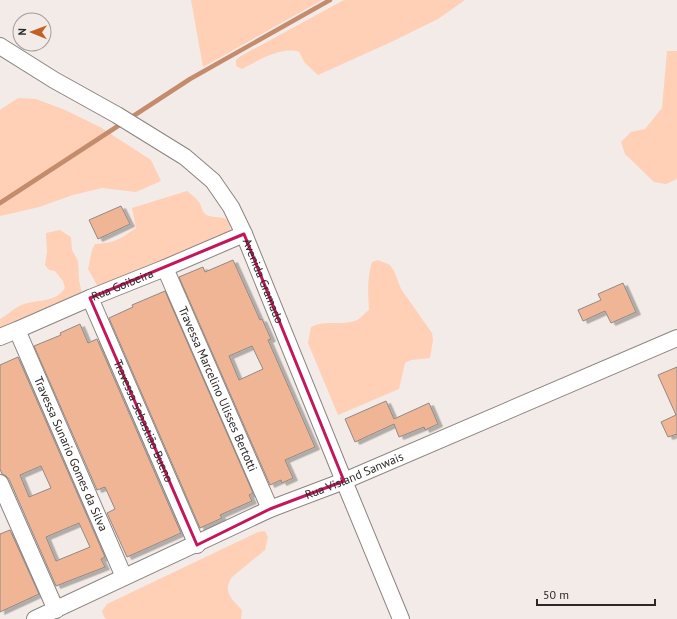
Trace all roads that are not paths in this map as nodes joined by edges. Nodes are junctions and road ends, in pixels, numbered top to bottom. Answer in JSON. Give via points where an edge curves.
{"nodes":[{"id":1,"x":0,"y":46,"type":"edge"},
{"id":2,"x":244,"y":234,"type":"junction"},
{"id":3,"x":165,"y":268,"type":"junction"},
{"id":4,"x":90,"y":298,"type":"junction"},
{"id":5,"x":17,"y":330,"type":"junction"},
{"id":6,"x":0,"y":336,"type":"edge"},
{"id":7,"x":677,"y":338,"type":"edge"},
{"id":8,"x":344,"y":480,"type":"junction"},
{"id":9,"x":0,"y":483,"type":"edge"},
{"id":10,"x":270,"y":509,"type":"junction"},
{"id":11,"x":196,"y":544,"type":"junction"},
{"id":12,"x":124,"y":577,"type":"junction"},
{"id":13,"x":56,"y":610,"type":"junction"},
{"id":14,"x":35,"y":619,"type":"edge"},
{"id":15,"x":401,"y":619,"type":"edge"}],
"edges":[{"from":1,"to":2,"type":"street","name":"Avenida Gramado","via":[[185,157],[213,181],[231,206]]},
{"from":2,"to":3,"type":"street","name":"Rua Goibeira"},
{"from":2,"to":8,"type":"street","name":"Avenida Gramado"},
{"from":3,"to":4,"type":"street","name":"Rua Goibeira"},
{"from":3,"to":10,"type":"street","name":"Travessa Marcelino Ulisses Bertotti"},
{"from":4,"to":5,"type":"street","name":"Rua Goibeira"},
{"from":4,"to":11,"type":"street","name":"Travessa Sebastião Bueno"},
{"from":5,"to":6,"type":"street","name":"Rua Goibeira"},
{"from":5,"to":12,"type":"street","name":"Travessa Sunario Gomes da Silva"},
{"from":7,"to":8,"type":"street","name":"Rua Visland Sanwais"},
{"from":8,"to":10,"type":"street","name":"Rua Visland Sanwais"},
{"from":8,"to":15,"type":"street","name":"Avenida Gramado"},
{"from":9,"to":13,"type":"street"},
{"from":10,"to":11,"type":"street","name":"Rua Visland Sanwais"},
{"from":11,"to":12,"type":"street","name":"Rua Visland Sanwais"},
{"from":12,"to":13,"type":"street","name":"Rua Visland Sanwais"},
{"from":13,"to":14,"type":"street","name":"Rua Visland Sanwais"}]}
